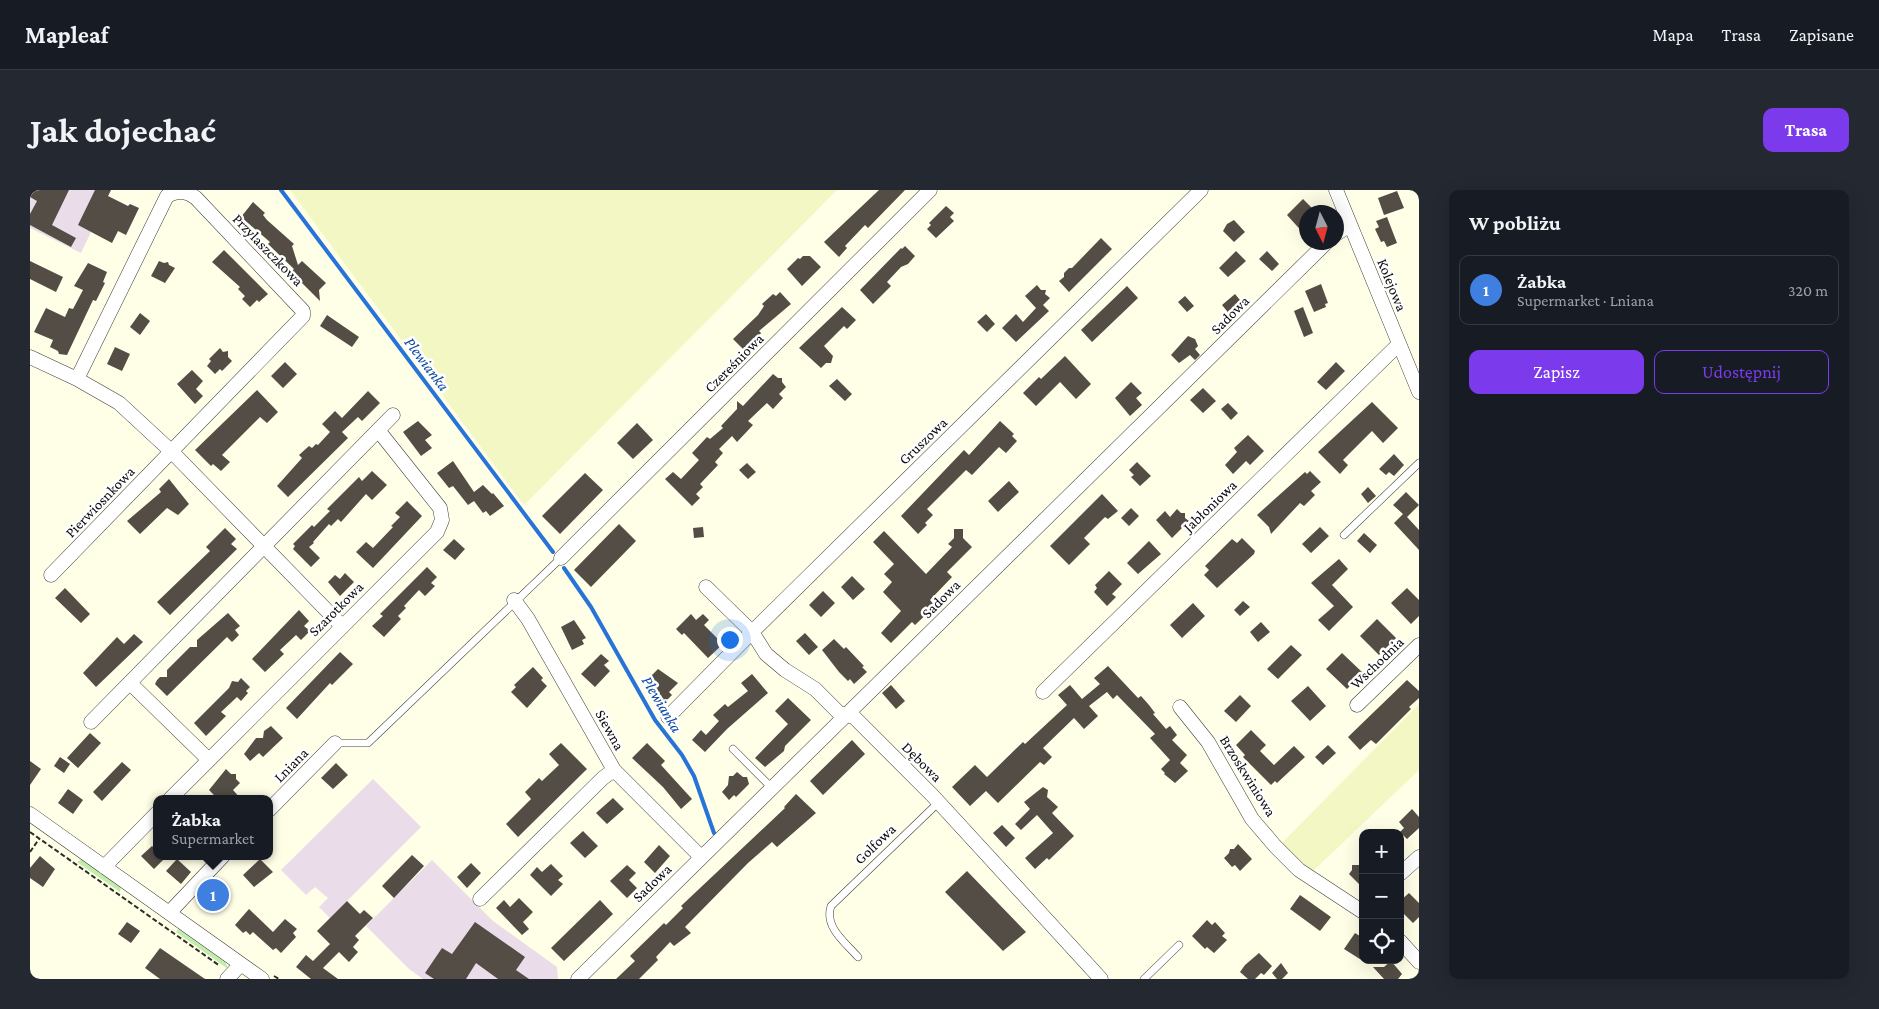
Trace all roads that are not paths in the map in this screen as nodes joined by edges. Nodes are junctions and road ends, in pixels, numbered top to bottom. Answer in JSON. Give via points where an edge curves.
{"nodes":[{"id":1,"x":930,"y":190,"type":"edge"},
{"id":2,"x":1201,"y":190,"type":"edge"},
{"id":3,"x":1336,"y":190,"type":"edge"},
{"id":4,"x":1350,"y":225,"type":"junction"},
{"id":5,"x":1344,"y":229,"type":"edge"},
{"id":6,"x":1319,"y":250,"type":"edge"},
{"id":7,"x":1399,"y":344,"type":"junction"},
{"id":8,"x":30,"y":357,"type":"edge"},
{"id":9,"x":1414,"y":366,"type":"edge"},
{"id":10,"x":77,"y":379,"type":"junction"},
{"id":11,"x":1419,"y":392,"type":"edge"},
{"id":12,"x":393,"y":415,"type":"dead end"},
{"id":13,"x":378,"y":430,"type":"junction"},
{"id":14,"x":172,"y":452,"type":"junction"},
{"id":15,"x":1419,"y":463,"type":"edge"},
{"id":16,"x":1344,"y":535,"type":"dead end"},
{"id":17,"x":264,"y":547,"type":"junction"},
{"id":18,"x":561,"y":558,"type":"joint"},
{"id":19,"x":51,"y":575,"type":"dead end"},
{"id":20,"x":706,"y":588,"type":"dead end"},
{"id":21,"x":514,"y":600,"type":"junction"},
{"id":22,"x":342,"y":626,"type":"junction"},
{"id":23,"x":752,"y":632,"type":"junction"},
{"id":24,"x":1419,"y":645,"type":"edge"},
{"id":25,"x":130,"y":683,"type":"junction"},
{"id":26,"x":1044,"y":692,"type":"dead end"},
{"id":27,"x":1357,"y":705,"type":"dead end"},
{"id":28,"x":1180,"y":707,"type":"dead end"},
{"id":29,"x":847,"y":715,"type":"junction"},
{"id":30,"x":668,"y":717,"type":"dead end"},
{"id":31,"x":91,"y":722,"type":"dead end"},
{"id":32,"x":335,"y":743,"type":"joint"},
{"id":33,"x":733,"y":748,"type":"dead end"},
{"id":34,"x":209,"y":760,"type":"junction"},
{"id":35,"x":614,"y":770,"type":"junction"},
{"id":36,"x":772,"y":788,"type":"junction"},
{"id":37,"x":174,"y":795,"type":"edge"},
{"id":38,"x":939,"y":802,"type":"junction"},
{"id":39,"x":273,"y":806,"type":"edge"},
{"id":40,"x":30,"y":814,"type":"edge"},
{"id":41,"x":153,"y":816,"type":"edge"},
{"id":42,"x":1419,"y":856,"type":"edge"},
{"id":43,"x":701,"y":857,"type":"junction"},
{"id":44,"x":219,"y":860,"type":"edge"},
{"id":45,"x":104,"y":867,"type":"junction"},
{"id":46,"x":1404,"y":870,"type":"edge"},
{"id":47,"x":480,"y":899,"type":"dead end"},
{"id":48,"x":1359,"y":909,"type":"edge"},
{"id":49,"x":169,"y":913,"type":"junction"},
{"id":50,"x":1179,"y":945,"type":"dead end"},
{"id":51,"x":1404,"y":945,"type":"edge"},
{"id":52,"x":858,"y":957,"type":"dead end"},
{"id":53,"x":1419,"y":962,"type":"edge"},
{"id":54,"x":241,"y":964,"type":"junction"},
{"id":55,"x":226,"y":975,"type":"edge"},
{"id":56,"x":262,"y":979,"type":"edge"},
{"id":57,"x":578,"y":979,"type":"edge"},
{"id":58,"x":1101,"y":979,"type":"edge"},
{"id":59,"x":1144,"y":979,"type":"edge"}],
"edges":[{"from":1,"to":18,"type":"street","name":"Czereśniowa"},
{"from":2,"to":23,"type":"street","name":"Gruszowa"},
{"from":3,"to":4,"type":"street","name":"Kolejowa"},
{"from":4,"to":5,"type":"street"},
{"from":4,"to":7,"type":"street","name":"Kolejowa"},
{"from":6,"to":29,"type":"street","name":"Sadowa"},
{"from":7,"to":9,"type":"street","name":"Kolejowa"},
{"from":7,"to":26,"type":"street","name":"Jabłoniowa"},
{"from":8,"to":10,"type":"street"},
{"from":9,"to":11,"type":"street","name":"Kolejowa"},
{"from":10,"to":14,"type":"street","via":[[119,403]]},
{"from":10,"to":14,"type":"street","name":"Przylaszczkowa","via":[[167,196],[178,191],[190,194],[302,308],[304,314]]},
{"from":12,"to":13,"type":"street"},
{"from":13,"to":17,"type":"street"},
{"from":13,"to":22,"type":"street","name":"Szarotkowa","via":[[440,508],[442,520],[437,532]]},
{"from":14,"to":17,"type":"street"},
{"from":14,"to":19,"type":"street","name":"Pierwiosnkowa"},
{"from":15,"to":16,"type":"lane"},
{"from":17,"to":22,"type":"street"},
{"from":17,"to":25,"type":"street"},
{"from":18,"to":21,"type":"lane"},
{"from":20,"to":23,"type":"street","name":"Dębowa"},
{"from":21,"to":32,"type":"lane","via":[[368,743]]},
{"from":21,"to":35,"type":"street","name":"Siewna"},
{"from":22,"to":34,"type":"street","name":"Szarotkowa"},
{"from":23,"to":29,"type":"street","name":"Dębowa","via":[[772,660],[815,689],[839,713]]},
{"from":23,"to":30,"type":"street","name":"Gruszowa"},
{"from":24,"to":27,"type":"street","name":"Wschodnia"},
{"from":25,"to":31,"type":"street"},
{"from":25,"to":34,"type":"street"},
{"from":28,"to":48,"type":"street","name":"Brzoskwiniowa","via":[[1208,742],[1252,819],[1275,846],[1299,870]]},
{"from":29,"to":36,"type":"street","name":"Sadowa"},
{"from":29,"to":38,"type":"street","name":"Dębowa","via":[[854,717]]},
{"from":32,"to":39,"type":"street","name":"Lniana"},
{"from":33,"to":36,"type":"lane"},
{"from":34,"to":37,"type":"street","name":"Szarotkowa"},
{"from":35,"to":43,"type":"street","name":"Siewna"},
{"from":35,"to":47,"type":"street"},
{"from":36,"to":43,"type":"street","name":"Sadowa"},
{"from":38,"to":52,"type":"lane","name":"Golfowa","via":[[831,906],[828,914],[830,925]]},
{"from":38,"to":58,"type":"street","name":"Dębowa"},
{"from":40,"to":45,"type":"street"},
{"from":41,"to":45,"type":"street"},
{"from":42,"to":46,"type":"street"},
{"from":43,"to":57,"type":"street","name":"Sadowa"},
{"from":44,"to":49,"type":"street"},
{"from":45,"to":49,"type":"street"},
{"from":49,"to":54,"type":"street"},
{"from":50,"to":59,"type":"lane"},
{"from":51,"to":53,"type":"street"},
{"from":54,"to":55,"type":"street"},
{"from":54,"to":56,"type":"street"}]}
